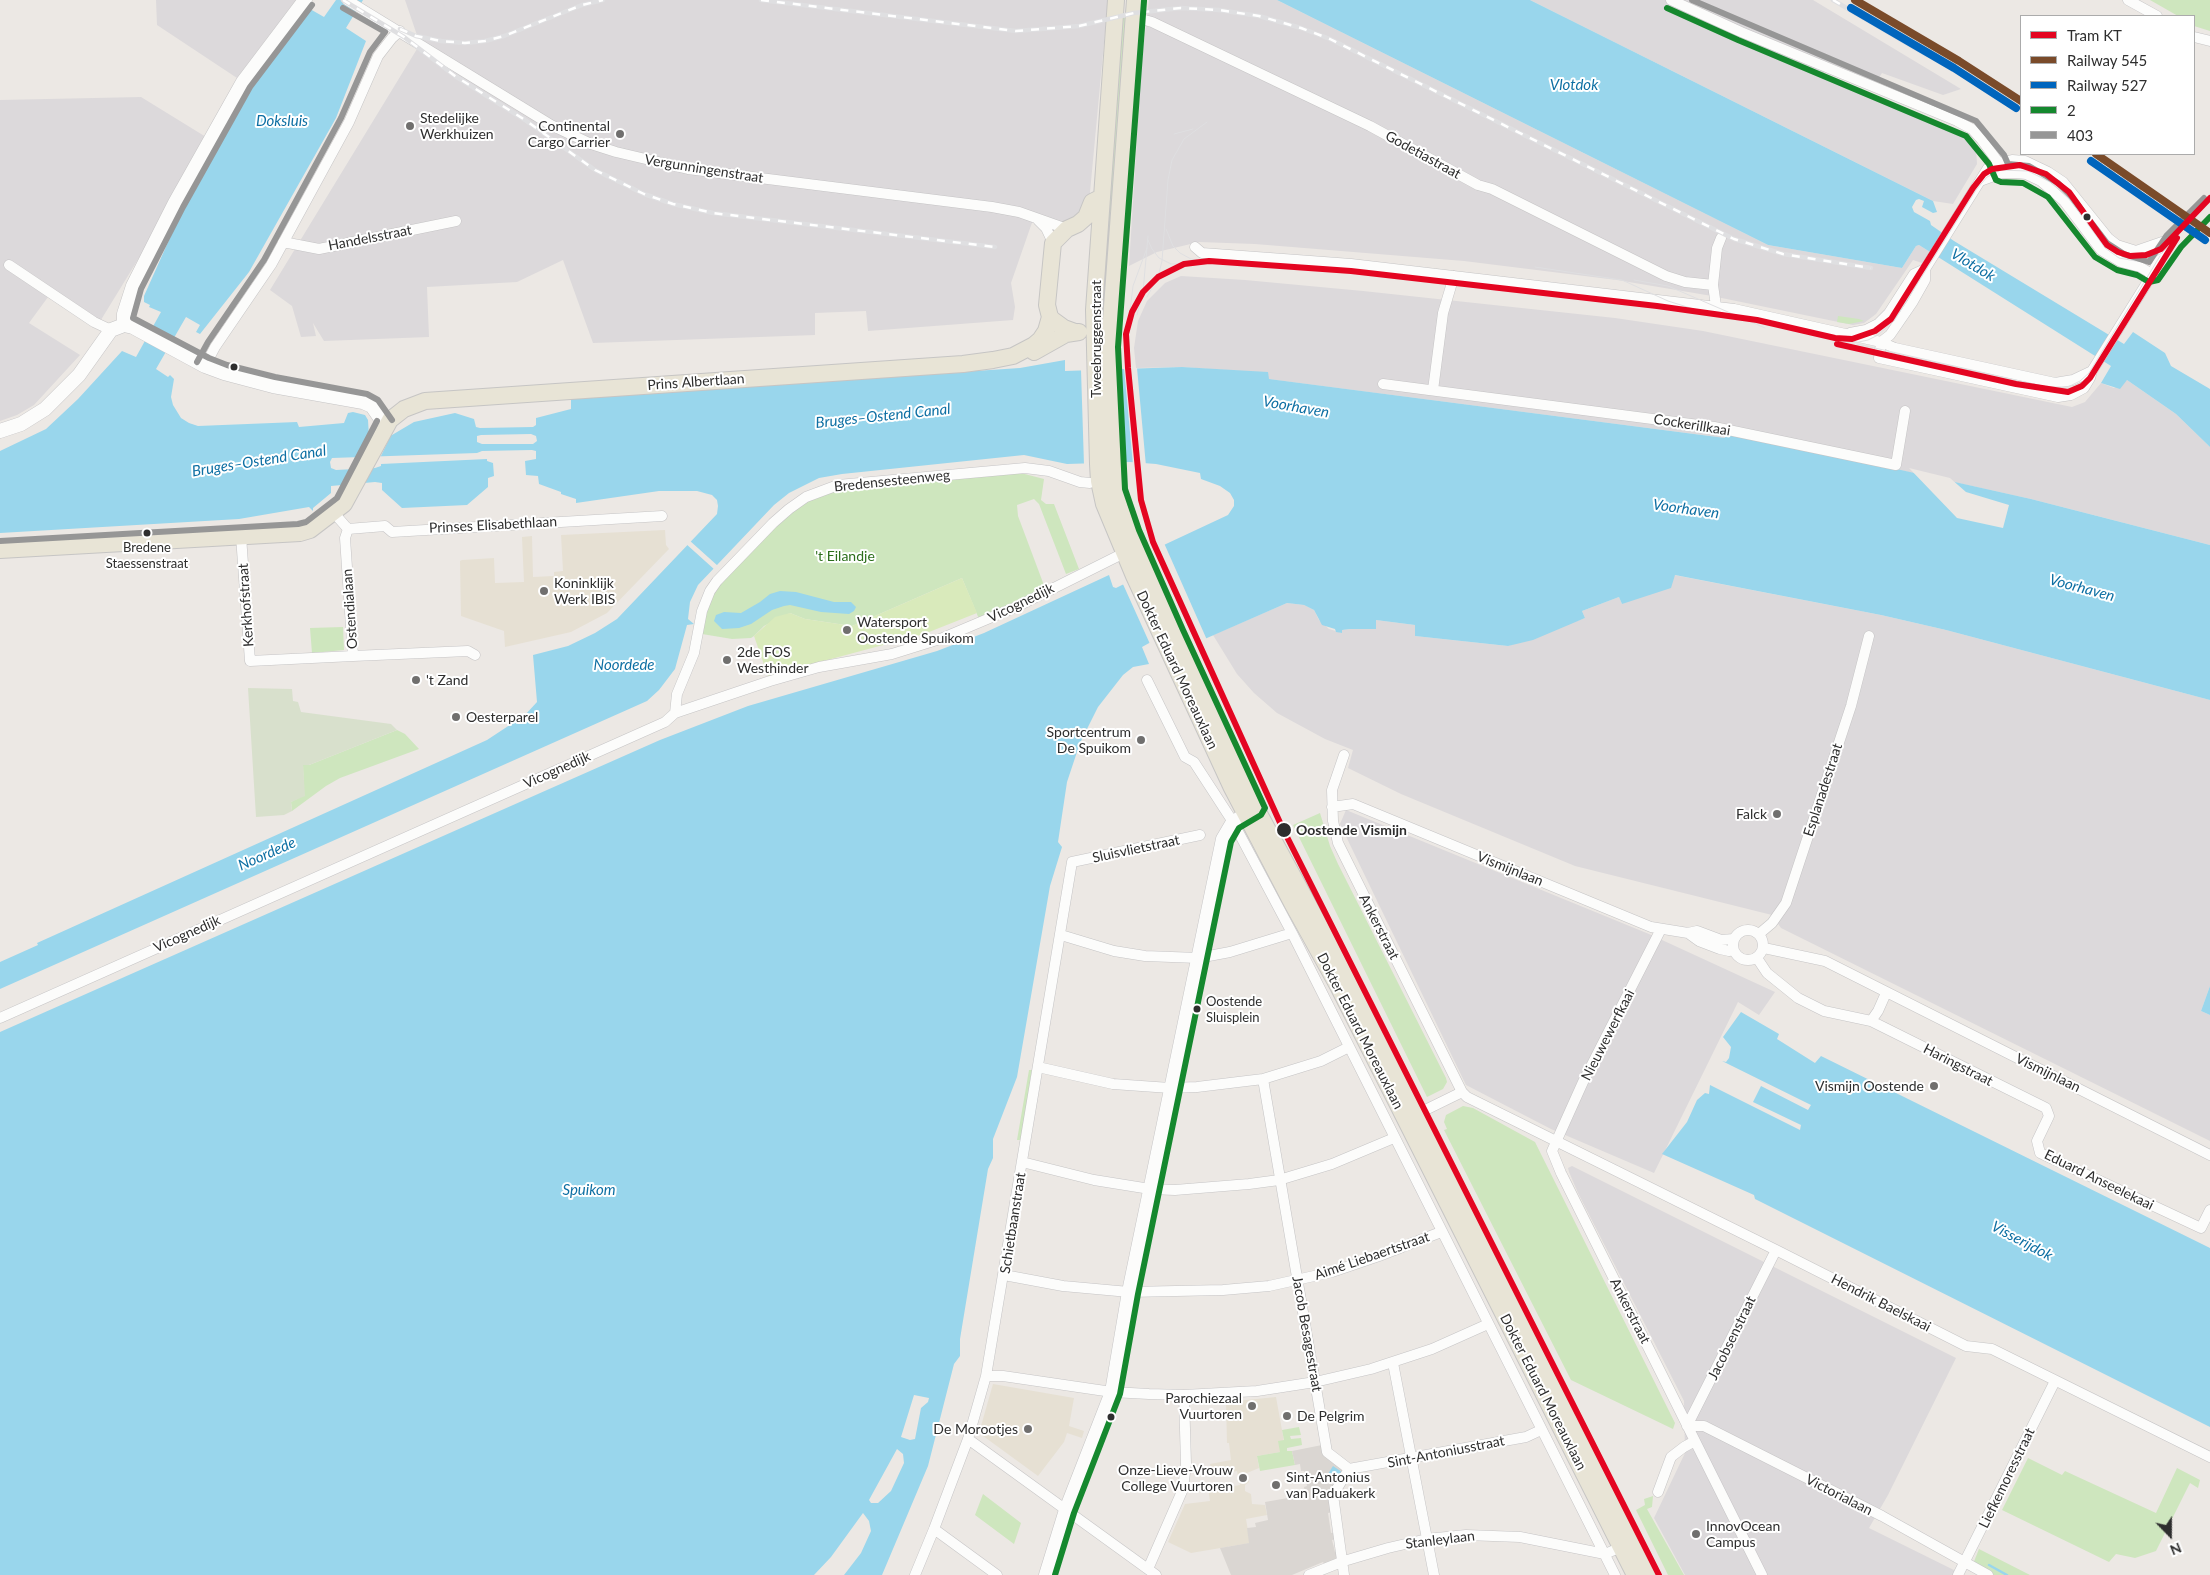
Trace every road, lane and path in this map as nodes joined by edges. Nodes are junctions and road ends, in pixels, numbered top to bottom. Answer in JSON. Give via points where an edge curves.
{"nodes":[{"id":1,"x":305,"y":0,"type":"edge"},
{"id":2,"x":347,"y":0,"type":"edge"},
{"id":3,"x":1116,"y":0,"type":"edge"},
{"id":4,"x":1135,"y":0,"type":"edge"},
{"id":5,"x":1671,"y":0,"type":"edge"},
{"id":6,"x":2128,"y":0,"type":"edge"},
{"id":7,"x":2154,"y":15,"type":"edge"},
{"id":8,"x":1134,"y":16,"type":"junction"},
{"id":9,"x":400,"y":31,"type":"junction"},
{"id":10,"x":2195,"y":37,"type":"edge"},
{"id":11,"x":2210,"y":41,"type":"edge"},
{"id":12,"x":2000,"y":168,"type":"junction"},
{"id":13,"x":1102,"y":197,"type":"junction"},
{"id":14,"x":1038,"y":219,"type":"junction"},
{"id":15,"x":456,"y":221,"type":"dead end"},
{"id":16,"x":1067,"y":228,"type":"junction"},
{"id":17,"x":1099,"y":234,"type":"junction"},
{"id":18,"x":1721,"y":238,"type":"dead end"},
{"id":19,"x":283,"y":242,"type":"junction"},
{"id":20,"x":1053,"y":242,"type":"junction"},
{"id":21,"x":1195,"y":247,"type":"dead end"},
{"id":22,"x":9,"y":265,"type":"dead end"},
{"id":23,"x":1925,"y":269,"type":"junction"},
{"id":24,"x":1114,"y":272,"type":"junction"},
{"id":25,"x":2152,"y":274,"type":"junction"},
{"id":26,"x":1454,"y":276,"type":"junction"},
{"id":27,"x":1713,"y":285,"type":"junction"},
{"id":28,"x":1716,"y":306,"type":"junction"},
{"id":29,"x":1050,"y":317,"type":"junction"},
{"id":30,"x":1110,"y":323,"type":"junction"},
{"id":31,"x":117,"y":327,"type":"junction"},
{"id":32,"x":1094,"y":328,"type":"junction"},
{"id":33,"x":1075,"y":332,"type":"junction"},
{"id":34,"x":1844,"y":334,"type":"junction"},
{"id":35,"x":1881,"y":342,"type":"junction"},
{"id":36,"x":1013,"y":356,"type":"junction"},
{"id":37,"x":199,"y":363,"type":"junction"},
{"id":38,"x":1102,"y":369,"type":"junction"},
{"id":39,"x":2092,"y":371,"type":"junction"},
{"id":40,"x":1383,"y":384,"type":"dead end"},
{"id":41,"x":1433,"y":390,"type":"junction"},
{"id":42,"x":1905,"y":411,"type":"dead end"},
{"id":43,"x":383,"y":429,"type":"junction"},
{"id":44,"x":0,"y":432,"type":"edge"},
{"id":45,"x":1101,"y":482,"type":"junction"},
{"id":46,"x":334,"y":513,"type":"junction"},
{"id":47,"x":662,"y":516,"type":"dead end"},
{"id":48,"x":348,"y":529,"type":"junction"},
{"id":49,"x":241,"y":536,"type":"junction"},
{"id":50,"x":0,"y":550,"type":"edge"},
{"id":51,"x":1124,"y":553,"type":"junction"},
{"id":52,"x":1141,"y":573,"type":"junction"},
{"id":53,"x":1869,"y":636,"type":"dead end"},
{"id":54,"x":475,"y":655,"type":"dead end"},
{"id":55,"x":353,"y":656,"type":"junction"},
{"id":56,"x":1147,"y":680,"type":"dead end"},
{"id":57,"x":675,"y":713,"type":"junction"},
{"id":58,"x":1344,"y":755,"type":"dead end"},
{"id":59,"x":1332,"y":807,"type":"junction"},
{"id":60,"x":1245,"y":815,"type":"junction"},
{"id":61,"x":1200,"y":835,"type":"dead end"},
{"id":62,"x":1072,"y":862,"type":"joint"},
{"id":63,"x":1661,"y":929,"type":"junction"},
{"id":64,"x":1292,"y":932,"type":"junction"},
{"id":65,"x":1759,"y":934,"type":"junction"},
{"id":66,"x":1061,"y":935,"type":"junction"},
{"id":67,"x":1734,"y":944,"type":"junction"},
{"id":68,"x":1764,"y":948,"type":"junction"},
{"id":69,"x":1198,"y":958,"type":"junction"},
{"id":70,"x":1757,"y":958,"type":"junction"},
{"id":71,"x":1886,"y":993,"type":"junction"},
{"id":72,"x":0,"y":1018,"type":"edge"},
{"id":73,"x":1871,"y":1021,"type":"junction"},
{"id":74,"x":1349,"y":1047,"type":"junction"},
{"id":75,"x":1038,"y":1068,"type":"junction"},
{"id":76,"x":1263,"y":1079,"type":"junction"},
{"id":77,"x":1170,"y":1088,"type":"junction"},
{"id":78,"x":1462,"y":1092,"type":"junction"},
{"id":79,"x":2046,"y":1108,"type":"joint"},
{"id":80,"x":1411,"y":1117,"type":"junction"},
{"id":81,"x":1394,"y":1138,"type":"junction"},
{"id":82,"x":1556,"y":1140,"type":"junction"},
{"id":83,"x":2210,"y":1155,"type":"edge"},
{"id":84,"x":1022,"y":1162,"type":"junction"},
{"id":85,"x":1279,"y":1180,"type":"junction"},
{"id":86,"x":1150,"y":1189,"type":"junction"},
{"id":87,"x":2210,"y":1210,"type":"edge"},
{"id":88,"x":1441,"y":1232,"type":"junction"},
{"id":89,"x":1776,"y":1250,"type":"junction"},
{"id":90,"x":1004,"y":1275,"type":"junction"},
{"id":91,"x":1297,"y":1280,"type":"junction"},
{"id":92,"x":1129,"y":1292,"type":"junction"},
{"id":93,"x":1488,"y":1324,"type":"junction"},
{"id":94,"x":1393,"y":1363,"type":"junction"},
{"id":95,"x":986,"y":1376,"type":"junction"},
{"id":96,"x":2055,"y":1381,"type":"junction"},
{"id":97,"x":1315,"y":1382,"type":"junction"},
{"id":98,"x":1112,"y":1392,"type":"junction"},
{"id":99,"x":1184,"y":1395,"type":"junction"},
{"id":100,"x":1687,"y":1426,"type":"junction"},
{"id":101,"x":1541,"y":1430,"type":"junction"},
{"id":102,"x":968,"y":1439,"type":"junction"},
{"id":103,"x":1695,"y":1441,"type":"junction"},
{"id":104,"x":2210,"y":1457,"type":"edge"},
{"id":105,"x":1411,"y":1458,"type":"junction"},
{"id":106,"x":1349,"y":1469,"type":"junction"},
{"id":107,"x":1658,"y":1492,"type":"dead end"},
{"id":108,"x":1066,"y":1510,"type":"junction"},
{"id":109,"x":934,"y":1529,"type":"junction"},
{"id":110,"x":1624,"y":1538,"type":"junction"},
{"id":111,"x":1427,"y":1539,"type":"junction"},
{"id":112,"x":1599,"y":1542,"type":"junction"},
{"id":113,"x":1575,"y":1549,"type":"junction"},
{"id":114,"x":1606,"y":1554,"type":"junction"},
{"id":115,"x":1344,"y":1561,"type":"junction"},
{"id":116,"x":1964,"y":1563,"type":"junction"},
{"id":117,"x":1152,"y":1572,"type":"edge"},
{"id":118,"x":914,"y":1575,"type":"edge"},
{"id":119,"x":997,"y":1575,"type":"edge"},
{"id":120,"x":1046,"y":1575,"type":"edge"},
{"id":121,"x":1309,"y":1575,"type":"edge"},
{"id":122,"x":1344,"y":1575,"type":"edge"},
{"id":123,"x":1434,"y":1575,"type":"edge"},
{"id":124,"x":1615,"y":1575,"type":"edge"},
{"id":125,"x":1635,"y":1575,"type":"edge"},
{"id":126,"x":1650,"y":1575,"type":"edge"},
{"id":127,"x":1762,"y":1575,"type":"edge"},
{"id":128,"x":1958,"y":1575,"type":"edge"},
{"id":129,"x":1988,"y":1575,"type":"edge"}],
"edges":[{"from":1,"to":31,"type":"street","via":[[243,82],[175,203],[133,286]]},
{"from":2,"to":9,"type":"street","name":"Vergunningenstraat"},
{"from":3,"to":13,"type":"main road","name":"Tweebruggenstraat"},
{"from":4,"to":8,"type":"main road","name":"Tweebruggenstraat"},
{"from":5,"to":12,"type":"street","via":[[1957,121],[1972,129]]},
{"from":6,"to":7,"type":"street"},
{"from":8,"to":24,"type":"main road","name":"Tweebruggenstraat"},
{"from":8,"to":27,"type":"street","name":"Godetiastraat","via":[[1160,25],[1344,114],[1478,185],[1666,276]]},
{"from":9,"to":14,"type":"street","name":"Vergunningenstraat","via":[[560,129],[616,152],[688,169],[992,207]]},
{"from":9,"to":19,"type":"street","via":[[378,56],[349,122]]},
{"from":10,"to":11,"type":"street"},
{"from":12,"to":23,"type":"street","via":[[1988,168]]},
{"from":12,"to":25,"type":"street","via":[[2041,181],[2064,201],[2101,250]]},
{"from":12,"to":25,"type":"street","via":[[2012,160],[2026,160],[2048,172],[2063,182],[2108,238],[2130,250],[2173,240]]},
{"from":13,"to":16,"type":"main road","via":[[1092,202],[1086,217]]},
{"from":13,"to":17,"type":"main road","name":"Tweebruggenstraat"},
{"from":14,"to":16,"type":"street","name":"Vergunningenstraat"},
{"from":14,"to":20,"type":"street"},
{"from":15,"to":19,"type":"street","name":"Handelsstraat","via":[[319,248]]},
{"from":16,"to":17,"type":"main road","via":[[1088,228]]},
{"from":16,"to":20,"type":"main road"},
{"from":17,"to":24,"type":"main road"},
{"from":17,"to":32,"type":"main road","name":"Tweebruggenstraat"},
{"from":18,"to":27,"type":"street","via":[[1716,248]]},
{"from":19,"to":37,"type":"street","via":[[271,265],[214,347]]},
{"from":20,"to":29,"type":"main road","via":[[1046,298]]},
{"from":21,"to":26,"type":"street","via":[[1202,253],[1351,264]]},
{"from":22,"to":31,"type":"street","via":[[94,322]]},
{"from":23,"to":34,"type":"street","via":[[1914,274],[1878,324]]},
{"from":23,"to":35,"type":"street","via":[[1925,280],[1912,303]]},
{"from":24,"to":30,"type":"main road","name":"Tweebruggenstraat"},
{"from":25,"to":39,"type":"street"},
{"from":26,"to":28,"type":"street"},
{"from":26,"to":41,"type":"street","via":[[1443,313]]},
{"from":27,"to":28,"type":"street"},
{"from":28,"to":34,"type":"street"},
{"from":29,"to":33,"type":"main road","name":"Tweebruggenstraat","via":[[1058,325]]},
{"from":29,"to":36,"type":"main road","name":"Prins Albertlaan","via":[[1040,340]]},
{"from":30,"to":32,"type":"main road","name":"Prins Albertlaan"},
{"from":30,"to":38,"type":"main road","name":"Tweebruggenstraat"},
{"from":31,"to":37,"type":"street","via":[[147,334]]},
{"from":31,"to":44,"type":"street","via":[[64,392],[45,409]]},
{"from":32,"to":33,"type":"main road","name":"Prins Albertlaan"},
{"from":32,"to":38,"type":"main road","name":"Tweebruggenstraat"},
{"from":33,"to":36,"type":"main road","name":"Prins Albertlaan","via":[[1024,357]]},
{"from":34,"to":35,"type":"street"},
{"from":35,"to":39,"type":"street","via":[[1895,348],[2054,383],[2073,380]]},
{"from":35,"to":39,"type":"street","via":[[1879,358],[2058,397],[2084,388]]},
{"from":36,"to":43,"type":"main road","name":"Prins Albertlaan","via":[[963,364],[436,399],[404,409]]},
{"from":37,"to":43,"type":"street","via":[[273,386],[363,402],[372,406]]},
{"from":38,"to":45,"type":"main road","name":"Tweebruggenstraat","via":[[1106,464]]},
{"from":40,"to":41,"type":"street","name":"Cockerillkaai"},
{"from":41,"to":42,"type":"street","name":"Cockerillkaai","via":[[1714,428],[1896,465]]},
{"from":43,"to":46,"type":"main road","name":"Prins Albertlaan","via":[[344,504]]},
{"from":45,"to":51,"type":"main road","name":"Dokter Eduard Moreauxlaan","via":[[1107,513]]},
{"from":45,"to":52,"type":"main road","name":"Dokter Eduard Moreauxlaan","via":[[1120,508]]},
{"from":45,"to":57,"type":"street","name":"Bredensesteenweg","via":[[1080,482],[1049,471],[1025,468],[838,485],[806,497],[773,523],[710,590],[702,611],[694,654],[677,694]]},
{"from":46,"to":48,"type":"street"},
{"from":46,"to":49,"type":"main road","via":[[310,530]]},
{"from":47,"to":48,"type":"street","name":"Prinses Elisabethlaan","via":[[392,532],[385,526]]},
{"from":48,"to":55,"type":"street","name":"Ostendialaan"},
{"from":49,"to":50,"type":"main road"},
{"from":49,"to":55,"type":"street","name":"Kerkhofstraat","via":[[250,662]]},
{"from":51,"to":52,"type":"main road","name":"Dokter Eduard Moreauxlaan"},
{"from":51,"to":57,"type":"street","name":"Vicognedijk","via":[[1016,607],[940,638],[892,654],[778,679]]},
{"from":52,"to":60,"type":"main road","name":"Dokter Eduard Moreauxlaan","via":[[1212,747]]},
{"from":53,"to":65,"type":"street","name":"Esplanadestraat","via":[[1851,706],[1786,903],[1772,923]]},
{"from":54,"to":55,"type":"street","name":"Ostendialaan","via":[[468,651]]},
{"from":56,"to":60,"type":"street","via":[[1185,757],[1194,762]]},
{"from":57,"to":72,"type":"street","name":"Vicognedijk","via":[[665,722]]},
{"from":58,"to":59,"type":"street","name":"Ankerstraat","via":[[1332,790]]},
{"from":59,"to":63,"type":"street","name":"Vismijnlaan","via":[[1353,804]]},
{"from":59,"to":78,"type":"street","name":"Ankerstraat","via":[[1335,832],[1344,858]]},
{"from":60,"to":64,"type":"street","name":"Dokter Eduard Moreauxlaan"},
{"from":60,"to":69,"type":"street","via":[[1226,830],[1223,839]]},
{"from":60,"to":80,"type":"main road","name":"Dokter Eduard Moreauxlaan"},
{"from":61,"to":62,"type":"street","name":"Sluisvlietstraat"},
{"from":62,"to":66,"type":"street","name":"Schietbaanstraat"},
{"from":63,"to":67,"type":"street","name":"Vismijnlaan","via":[[1688,933],[1699,941],[1729,951]]},
{"from":63,"to":82,"type":"street","name":"Nieuwewerfkaai"},
{"from":64,"to":69,"type":"street","via":[[1238,950]]},
{"from":64,"to":74,"type":"street","name":"Dokter Eduard Moreauxlaan"},
{"from":65,"to":67,"type":"street","via":[[1745,930],[1739,933]]},
{"from":65,"to":68,"type":"street"},
{"from":66,"to":69,"type":"street","via":[[1114,951]]},
{"from":66,"to":75,"type":"street","name":"Schietbaanstraat"},
{"from":67,"to":70,"type":"street","via":[[1740,958]]},
{"from":68,"to":70,"type":"street"},
{"from":68,"to":71,"type":"street","name":"Vismijnlaan","via":[[1825,961]]},
{"from":69,"to":77,"type":"street"},
{"from":70,"to":73,"type":"street","via":[[1767,973],[1809,1005]]},
{"from":71,"to":73,"type":"street"},
{"from":71,"to":83,"type":"street","name":"Vismijnlaan"},
{"from":73,"to":79,"type":"street","name":"Haringstraat"},
{"from":74,"to":76,"type":"street","via":[[1320,1061]]},
{"from":74,"to":81,"type":"street","name":"Dokter Eduard Moreauxlaan"},
{"from":75,"to":77,"type":"street","via":[[1114,1084]]},
{"from":75,"to":84,"type":"street","name":"Schietbaanstraat"},
{"from":76,"to":77,"type":"street"},
{"from":76,"to":85,"type":"street","name":"Jacob Besagestraat"},
{"from":77,"to":86,"type":"street"},
{"from":78,"to":80,"type":"street"},
{"from":78,"to":82,"type":"street"},
{"from":79,"to":87,"type":"street","name":"Eduard Anseelekaai","via":[[2048,1116],[2037,1141],[2040,1153],[2201,1228]]},
{"from":80,"to":110,"type":"main road","name":"Dokter Eduard Moreauxlaan"},
{"from":81,"to":85,"type":"street","via":[[1332,1164]]},
{"from":81,"to":88,"type":"street","name":"Dokter Eduard Moreauxlaan"},
{"from":82,"to":89,"type":"street","name":"Hendrik Baelskaai"},
{"from":82,"to":100,"type":"street","name":"Ankerstraat","via":[[1552,1151],[1561,1173]]},
{"from":84,"to":86,"type":"street","via":[[1094,1180]]},
{"from":84,"to":90,"type":"street","name":"Schietbaanstraat"},
{"from":85,"to":86,"type":"street","via":[[1175,1190]]},
{"from":85,"to":91,"type":"street","name":"Jacob Besagestraat"},
{"from":86,"to":92,"type":"street"},
{"from":88,"to":91,"type":"street","name":"Aimé Liebaertstraat","via":[[1379,1256]]},
{"from":88,"to":93,"type":"street","name":"Dokter Eduard Moreauxlaan"},
{"from":89,"to":96,"type":"street","name":"Hendrik Baelskaai","via":[[1966,1346],[1992,1349]]},
{"from":89,"to":100,"type":"street","name":"Jacobsenstraat"},
{"from":90,"to":92,"type":"street","name":"Aimé Liebaertstraat","via":[[1063,1286]]},
{"from":90,"to":95,"type":"street","name":"Schietbaanstraat"},
{"from":91,"to":92,"type":"street","name":"Aimé Liebaertstraat","via":[[1223,1290]]},
{"from":91,"to":97,"type":"street","name":"Jacob Besagestraat"},
{"from":92,"to":98,"type":"street"},
{"from":93,"to":94,"type":"street"},
{"from":93,"to":101,"type":"street","name":"Dokter Eduard Moreauxlaan"},
{"from":94,"to":97,"type":"street"},
{"from":94,"to":105,"type":"street"},
{"from":95,"to":98,"type":"street"},
{"from":95,"to":102,"type":"street","name":"Schietbaanstraat"},
{"from":96,"to":104,"type":"street","name":"Hendrik Baelskaai"},
{"from":96,"to":116,"type":"street","name":"Liefkemoresstraat"},
{"from":97,"to":99,"type":"street"},
{"from":97,"to":106,"type":"street","name":"Jacob Besagestraat","via":[[1327,1452]]},
{"from":98,"to":99,"type":"street"},
{"from":98,"to":108,"type":"street"},
{"from":99,"to":117,"type":"street","via":[[1186,1464],[1183,1489]]},
{"from":100,"to":103,"type":"street","name":"Ankerstraat"},
{"from":100,"to":116,"type":"street","name":"Victorialaan","via":[[1704,1426],[1882,1516]]},
{"from":101,"to":105,"type":"street","name":"Sint-Antoniusstraat","via":[[1526,1436]]},
{"from":101,"to":112,"type":"street","name":"Dokter Eduard Moreauxlaan"},
{"from":102,"to":108,"type":"street"},
{"from":102,"to":109,"type":"street","name":"Schietbaanstraat"},
{"from":103,"to":107,"type":"street","via":[[1671,1458]]},
{"from":103,"to":127,"type":"street","name":"Ankerstraat"},
{"from":105,"to":106,"type":"street","name":"Sint-Antoniusstraat"},
{"from":105,"to":111,"type":"street"},
{"from":106,"to":115,"type":"street","via":[[1333,1495]]},
{"from":108,"to":117,"type":"street"},
{"from":108,"to":120,"type":"street"},
{"from":109,"to":118,"type":"street","name":"Schietbaanstraat"},
{"from":109,"to":119,"type":"street"},
{"from":110,"to":112,"type":"street","name":"Stanleylaan"},
{"from":110,"to":114,"type":"street"},
{"from":110,"to":125,"type":"main road","name":"Dokter Eduard Moreauxlaan"},
{"from":110,"to":126,"type":"main road","name":"Dokter Eduard Moreauxlaan"},
{"from":111,"to":113,"type":"street","name":"Stanleylaan","via":[[1495,1535]]},
{"from":111,"to":115,"type":"street","name":"Stanleylaan"},
{"from":111,"to":123,"type":"street"},
{"from":112,"to":113,"type":"street","name":"Stanleylaan"},
{"from":112,"to":114,"type":"street","name":"Dokter Eduard Moreauxlaan"},
{"from":113,"to":114,"type":"street","name":"Stanleylaan"},
{"from":114,"to":124,"type":"street","name":"Dokter Eduard Moreauxlaan"},
{"from":115,"to":121,"type":"street","name":"Stanleylaan"},
{"from":115,"to":122,"type":"street"},
{"from":116,"to":128,"type":"street","name":"Liefkemoresstraat"},
{"from":116,"to":129,"type":"street","name":"Victorialaan"}]}
